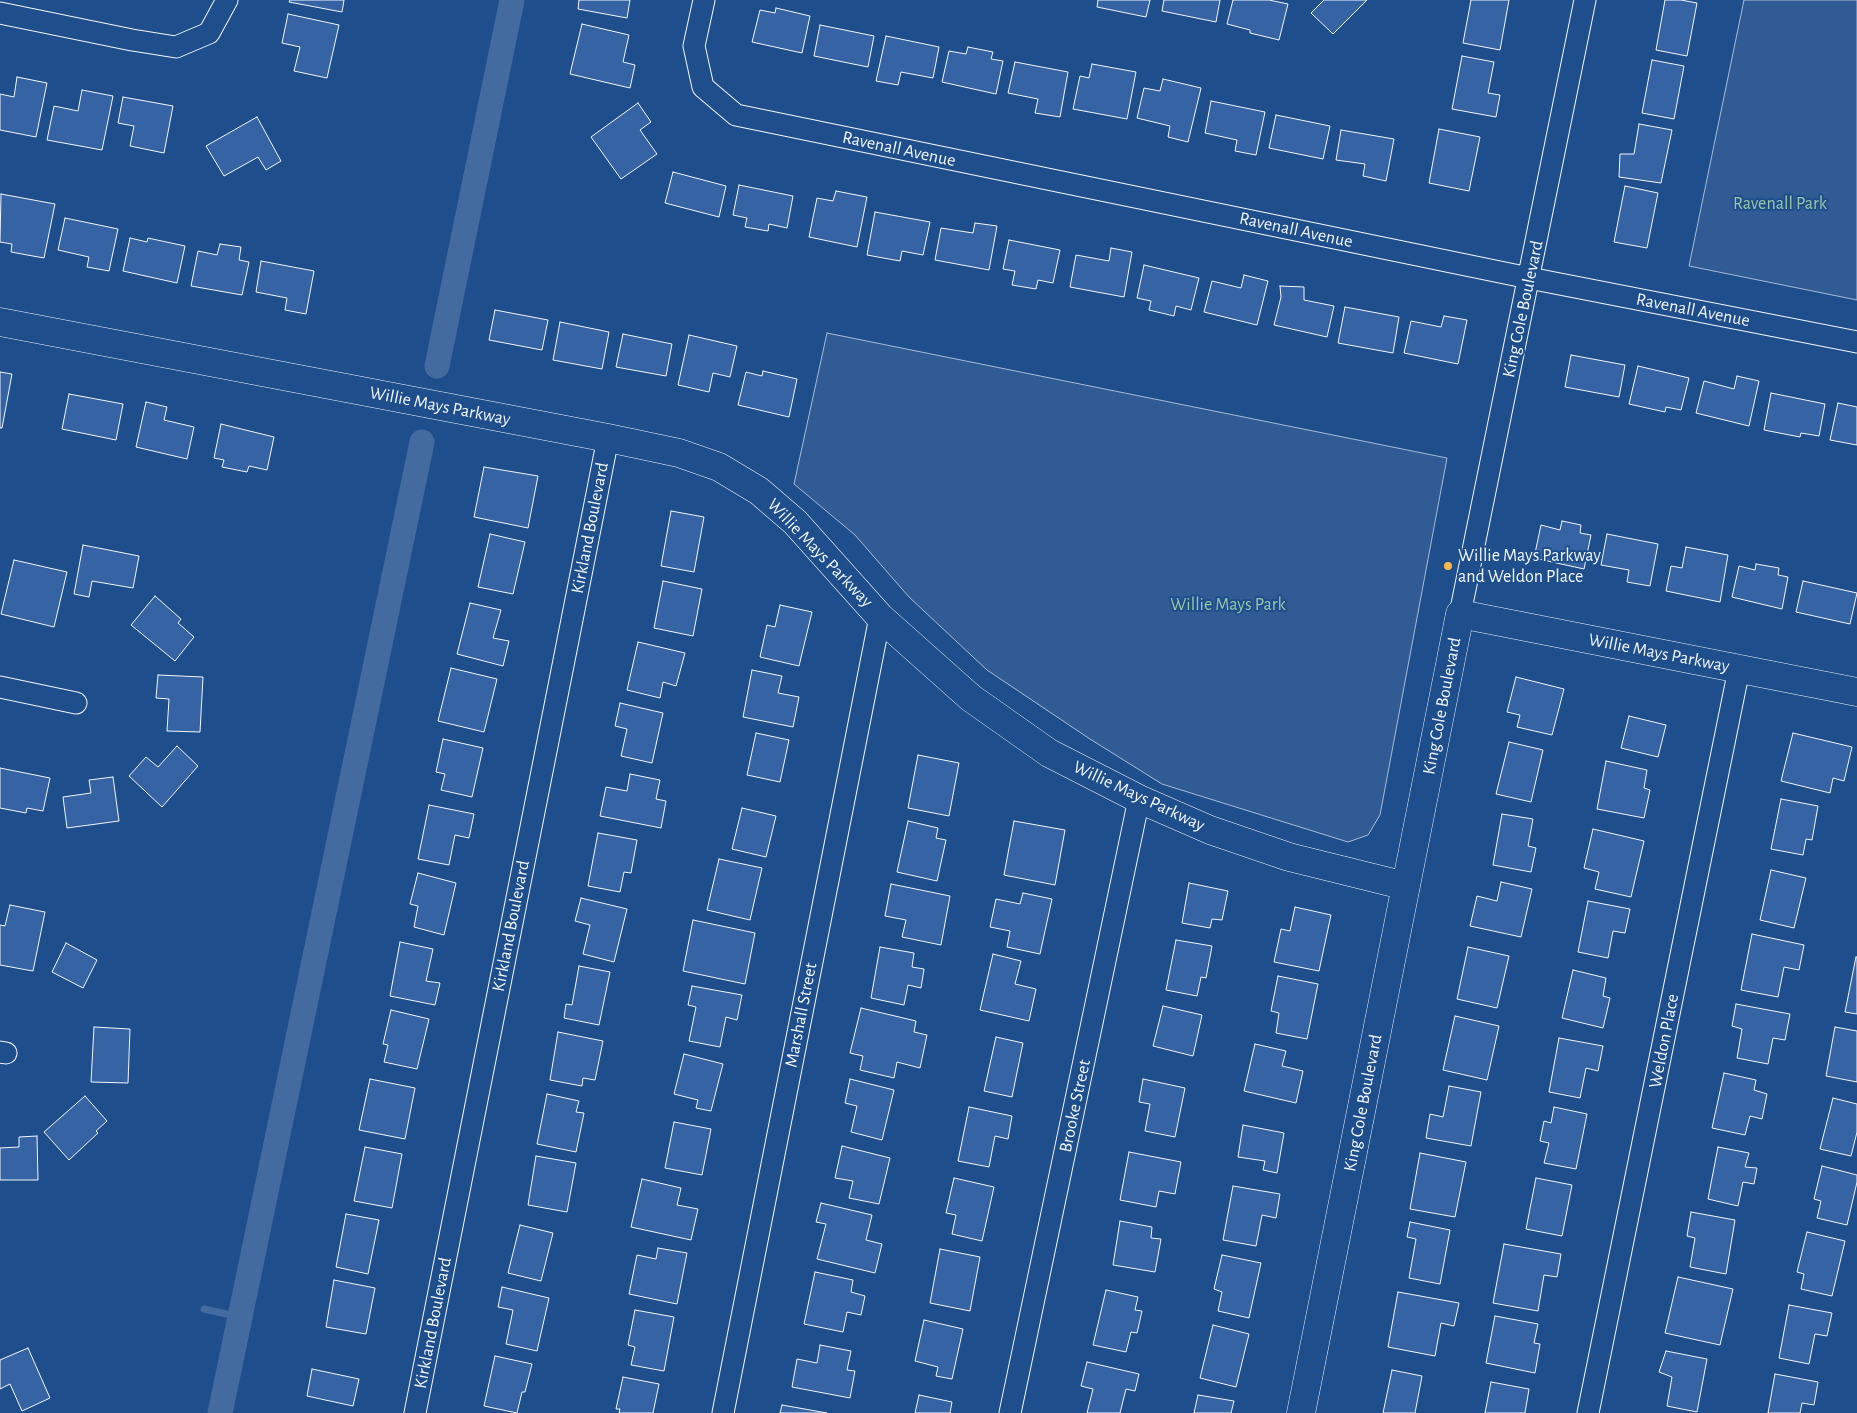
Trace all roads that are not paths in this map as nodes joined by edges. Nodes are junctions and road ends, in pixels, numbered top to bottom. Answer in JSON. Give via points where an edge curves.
{"nodes":[{"id":1,"x":227,"y":0,"type":"edge"},
{"id":2,"x":704,"y":0,"type":"edge"},
{"id":3,"x":1585,"y":0,"type":"edge"},
{"id":4,"x":0,"y":13,"type":"edge"},
{"id":5,"x":1530,"y":278,"type":"junction"},
{"id":6,"x":0,"y":322,"type":"edge"},
{"id":7,"x":1857,"y":342,"type":"edge"},
{"id":8,"x":608,"y":438,"type":"junction"},
{"id":9,"x":1460,"y":614,"type":"junction"},
{"id":10,"x":880,"y":617,"type":"junction"},
{"id":11,"x":1739,"y":669,"type":"junction"},
{"id":12,"x":0,"y":688,"type":"edge"},
{"id":13,"x":1857,"y":692,"type":"edge"},
{"id":14,"x":76,"y":703,"type":"dead end"},
{"id":15,"x":1139,"y":799,"type":"junction"},
{"id":16,"x":1406,"y":886,"type":"junction"},
{"id":17,"x":415,"y":1413,"type":"edge"},
{"id":18,"x":723,"y":1413,"type":"edge"},
{"id":19,"x":1010,"y":1413,"type":"edge"},
{"id":20,"x":1301,"y":1413,"type":"edge"},
{"id":21,"x":1588,"y":1413,"type":"edge"}],
"edges":[{"from":1,"to":4,"type":"street","via":[[209,33],[176,47]]},
{"from":2,"to":5,"type":"street","name":"Ravenall Avenue","via":[[694,46],[703,87],[736,115]]},
{"from":3,"to":5,"type":"street","name":"King Cole Boulevard"},
{"from":5,"to":7,"type":"street","name":"Ravenall Avenue"},
{"from":5,"to":9,"type":"street","name":"King Cole Boulevard"},
{"from":6,"to":8,"type":"street","name":"Willie Mays Parkway"},
{"from":8,"to":10,"type":"street","name":"Willie Mays Parkway","via":[[679,453],[719,467],[759,491],[795,522]]},
{"from":8,"to":17,"type":"street","name":"Kirkland Boulevard"},
{"from":9,"to":11,"type":"street","name":"Willie Mays Parkway"},
{"from":9,"to":16,"type":"street","name":"King Cole Boulevard"},
{"from":10,"to":15,"type":"street","name":"Willie Mays Parkway","via":[[971,698],[1042,748]]},
{"from":10,"to":18,"type":"street","name":"Marshall Street"},
{"from":11,"to":13,"type":"street","name":"Willie Mays Parkway"},
{"from":11,"to":21,"type":"street","name":"Weldon Place"},
{"from":12,"to":14,"type":"street"},
{"from":15,"to":16,"type":"street","name":"Willie Mays Parkway","via":[[1210,830],[1290,857]]},
{"from":15,"to":19,"type":"street","name":"Brooke Street"},
{"from":16,"to":20,"type":"street","name":"King Cole Boulevard"}]}
